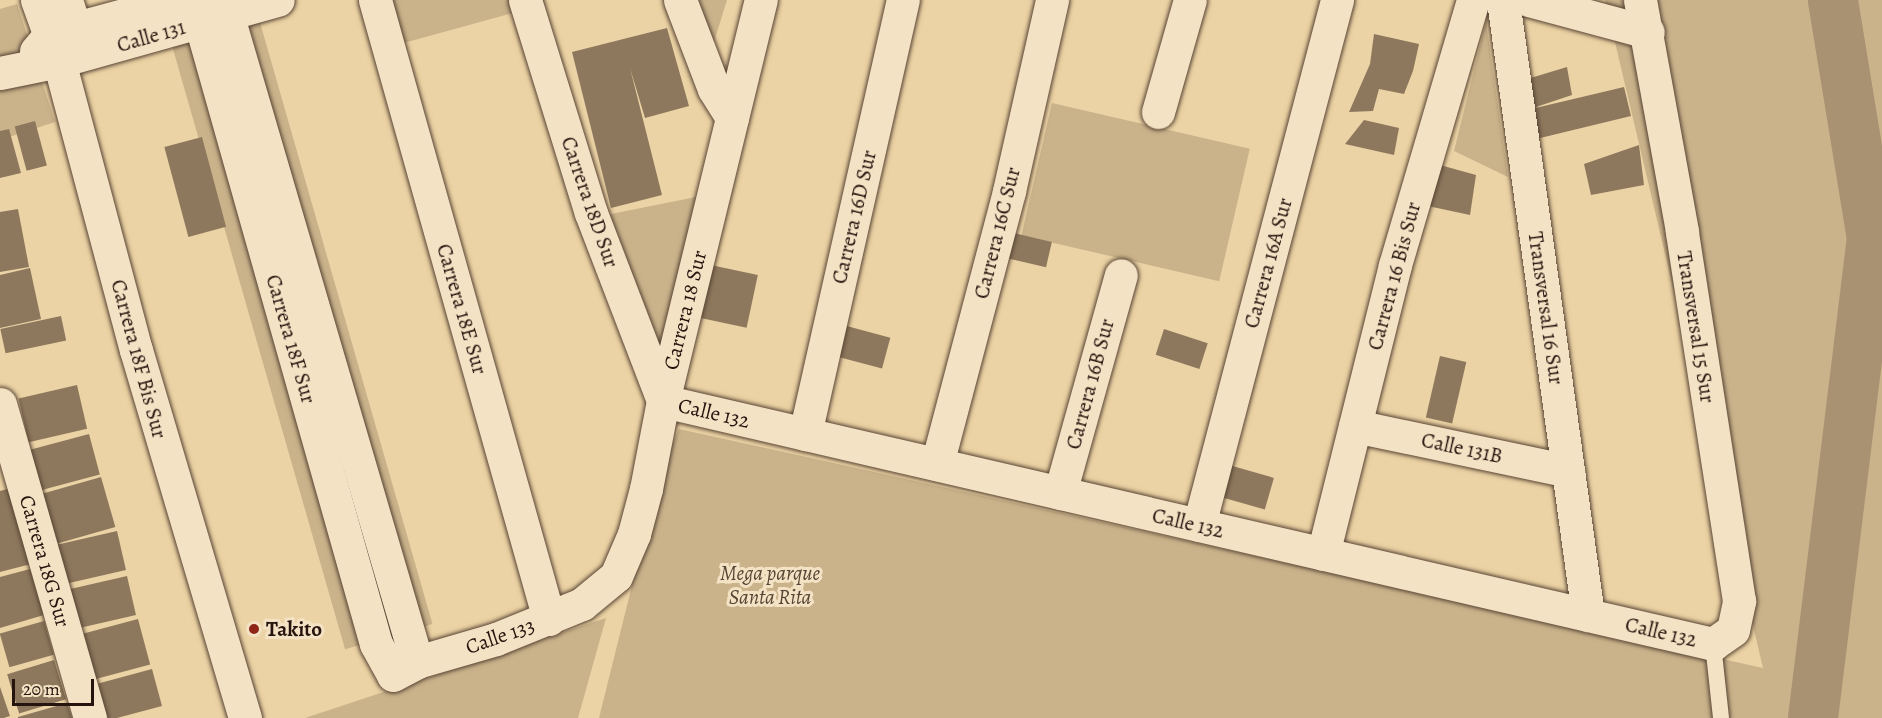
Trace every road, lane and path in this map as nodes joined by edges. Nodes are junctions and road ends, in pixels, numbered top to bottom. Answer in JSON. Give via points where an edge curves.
{"nodes":[{"id":1,"x":37,"y":0,"type":"edge"},
{"id":2,"x":278,"y":0,"type":"edge"},
{"id":3,"x":375,"y":0,"type":"edge"},
{"id":4,"x":525,"y":0,"type":"edge"},
{"id":5,"x":680,"y":0,"type":"edge"},
{"id":6,"x":761,"y":0,"type":"edge"},
{"id":7,"x":903,"y":0,"type":"edge"},
{"id":8,"x":1052,"y":0,"type":"edge"},
{"id":9,"x":1190,"y":0,"type":"edge"},
{"id":10,"x":1337,"y":0,"type":"edge"},
{"id":11,"x":1473,"y":0,"type":"edge"},
{"id":12,"x":1503,"y":0,"type":"edge"},
{"id":13,"x":1528,"y":0,"type":"edge"},
{"id":14,"x":1640,"y":0,"type":"edge"},
{"id":15,"x":205,"y":7,"type":"edge"},
{"id":16,"x":1648,"y":32,"type":"junction"},
{"id":17,"x":67,"y":36,"type":"edge"},
{"id":18,"x":11,"y":69,"type":"edge"},
{"id":19,"x":1158,"y":112,"type":"dead end"},
{"id":20,"x":732,"y":118,"type":"junction"},
{"id":21,"x":1120,"y":275,"type":"dead end"},
{"id":22,"x":663,"y":401,"type":"junction"},
{"id":23,"x":0,"y":404,"type":"edge"},
{"id":24,"x":1355,"y":426,"type":"junction"},
{"id":25,"x":805,"y":434,"type":"junction"},
{"id":26,"x":937,"y":464,"type":"junction"},
{"id":27,"x":1568,"y":471,"type":"junction"},
{"id":28,"x":1060,"y":493,"type":"junction"},
{"id":29,"x":1198,"y":525,"type":"junction"},
{"id":30,"x":1323,"y":554,"type":"junction"},
{"id":31,"x":582,"y":604,"type":"joint"},
{"id":32,"x":1588,"y":615,"type":"junction"},
{"id":33,"x":549,"y":619,"type":"junction"},
{"id":34,"x":1713,"y":644,"type":"junction"},
{"id":35,"x":405,"y":669,"type":"joint"},
{"id":36,"x":90,"y":718,"type":"edge"},
{"id":37,"x":245,"y":718,"type":"edge"},
{"id":38,"x":1721,"y":718,"type":"edge"}],
"edges":[{"from":1,"to":17,"type":"street","name":"Carrera 18F Bis Sur"},
{"from":2,"to":15,"type":"street","name":"Calle 131"},
{"from":3,"to":33,"type":"street","name":"Carrera 18E Sur"},
{"from":4,"to":22,"type":"street","name":"Carrera 18D Sur","via":[[591,213]]},
{"from":5,"to":20,"type":"street","via":[[714,89]]},
{"from":6,"to":20,"type":"street","name":"Carrera 18 Sur"},
{"from":7,"to":25,"type":"street","name":"Carrera 16D Sur"},
{"from":8,"to":26,"type":"street","name":"Carrera 16C Sur","via":[[1009,191]]},
{"from":9,"to":19,"type":"street"},
{"from":10,"to":29,"type":"street","name":"Carrera 16A Sur"},
{"from":11,"to":24,"type":"street","name":"Carrera 16 Bis Sur","via":[[1395,266]]},
{"from":12,"to":27,"type":"street","name":"Transversal 16 Sur"},
{"from":13,"to":16,"type":"street"},
{"from":14,"to":16,"type":"street","name":"Transversal 15 Sur"},
{"from":15,"to":17,"type":"street","name":"Calle 131"},
{"from":15,"to":35,"type":"street","name":"Carrera 18F Sur"},
{"from":16,"to":34,"type":"street","name":"Transversal 15 Sur","via":[[1739,601],[1733,630]]},
{"from":17,"to":18,"type":"street"},
{"from":17,"to":37,"type":"street","name":"Carrera 18F Bis Sur","via":[[136,350]]},
{"from":20,"to":22,"type":"street","name":"Carrera 18 Sur"},
{"from":21,"to":28,"type":"street","name":"Carrera 16B Sur"},
{"from":22,"to":25,"type":"street","name":"Calle 132"},
{"from":22,"to":31,"type":"street","name":"Carrera 18 Sur","via":[[634,534],[616,576]]},
{"from":23,"to":36,"type":"street","name":"Carrera 18G Sur"},
{"from":24,"to":27,"type":"street","name":"Calle 131B"},
{"from":24,"to":30,"type":"street","name":"Carrera 16 Bis Sur"},
{"from":25,"to":26,"type":"street","name":"Calle 132"},
{"from":26,"to":28,"type":"street","name":"Calle 132"},
{"from":27,"to":32,"type":"street","name":"Transversal 16 Sur"},
{"from":28,"to":29,"type":"street","name":"Calle 132"},
{"from":29,"to":30,"type":"street","name":"Calle 132"},
{"from":30,"to":32,"type":"street","name":"Calle 132"},
{"from":31,"to":33,"type":"street","name":"Calle 133"},
{"from":32,"to":34,"type":"street","name":"Calle 132"},
{"from":33,"to":35,"type":"street","name":"Calle 133"},
{"from":34,"to":38,"type":"lane"}]}
